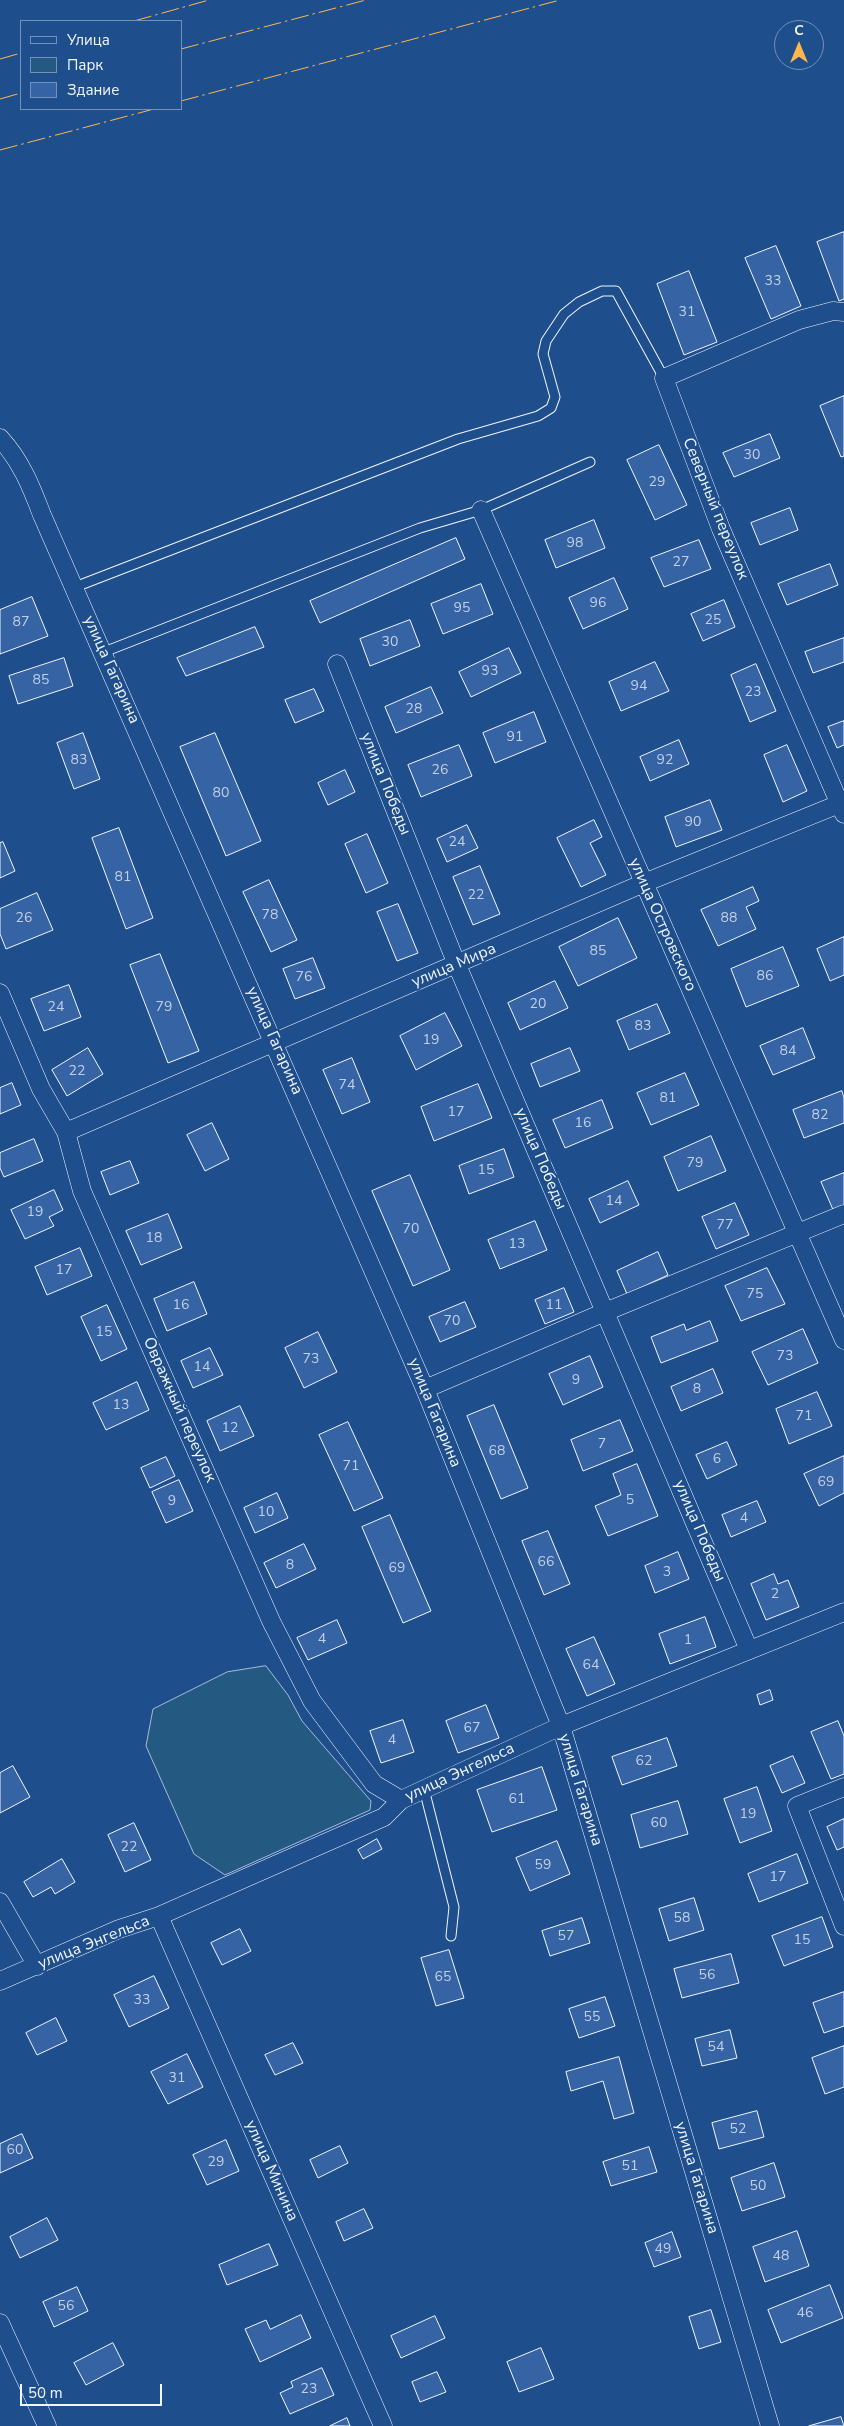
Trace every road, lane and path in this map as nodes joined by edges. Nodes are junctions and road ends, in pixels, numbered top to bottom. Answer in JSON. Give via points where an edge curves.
{"nodes":[{"id":1,"x":844,"y":312,"type":"edge"},
{"id":2,"x":664,"y":378,"type":"junction"},
{"id":3,"x":0,"y":438,"type":"edge"},
{"id":4,"x":590,"y":462,"type":"dead end"},
{"id":5,"x":481,"y":510,"type":"junction"},
{"id":6,"x":75,"y":587,"type":"junction"},
{"id":7,"x":104,"y":652,"type":"junction"},
{"id":8,"x":337,"y":664,"type":"dead end"},
{"id":9,"x":842,"y":807,"type":"edge"},
{"id":10,"x":644,"y":883,"type":"junction"},
{"id":11,"x":457,"y":965,"type":"junction"},
{"id":12,"x":0,"y":993,"type":"edge"},
{"id":13,"x":275,"y":1043,"type":"junction"},
{"id":14,"x":66,"y":1132,"type":"junction"},
{"id":15,"x":844,"y":1214,"type":"edge"},
{"id":16,"x":798,"y":1234,"type":"junction"},
{"id":17,"x":605,"y":1312,"type":"junction"},
{"id":18,"x":844,"y":1340,"type":"edge"},
{"id":19,"x":425,"y":1390,"type":"junction"},
{"id":20,"x":844,"y":1612,"type":"edge"},
{"id":21,"x":749,"y":1650,"type":"junction"},
{"id":22,"x":561,"y":1726,"type":"junction"},
{"id":23,"x":844,"y":1787,"type":"edge"},
{"id":24,"x":424,"y":1789,"type":"junction"},
{"id":25,"x":401,"y":1800,"type":"junction"},
{"id":26,"x":0,"y":1902,"type":"edge"},
{"id":27,"x":159,"y":1916,"type":"junction"},
{"id":28,"x":844,"y":1926,"type":"edge"},
{"id":29,"x":451,"y":1936,"type":"dead end"},
{"id":30,"x":37,"y":1966,"type":"junction"},
{"id":31,"x":0,"y":1981,"type":"edge"},
{"id":32,"x":0,"y":2323,"type":"edge"},
{"id":33,"x":47,"y":2426,"type":"edge"},
{"id":34,"x":383,"y":2426,"type":"edge"},
{"id":35,"x":770,"y":2426,"type":"edge"}],
"edges":[{"from":1,"to":2,"type":"street","via":[[833,311],[799,320]]},
{"from":2,"to":6,"type":"lane","via":[[616,291],[602,292],[579,302],[564,314],[546,341],[543,354],[555,397],[550,408],[538,416],[458,439]]},
{"from":2,"to":9,"type":"street","name":"Северный переулок","via":[[721,529]]},
{"from":3,"to":6,"type":"street","name":"улица Гагарина","via":[[14,453],[28,478]]},
{"from":4,"to":5,"type":"lane"},
{"from":5,"to":7,"type":"lane","via":[[420,528]]},
{"from":5,"to":10,"type":"street","name":"улица Островского"},
{"from":6,"to":7,"type":"street","name":"улица Гагарина"},
{"from":7,"to":13,"type":"street","name":"улица Гагарина"},
{"from":8,"to":11,"type":"street","name":"улица Победы"},
{"from":9,"to":10,"type":"street","name":"улица Мира"},
{"from":10,"to":11,"type":"street","name":"улица Мира"},
{"from":10,"to":16,"type":"street","name":"улица Островского"},
{"from":11,"to":13,"type":"street","name":"улица Мира"},
{"from":11,"to":17,"type":"street","name":"улица Победы"},
{"from":12,"to":14,"type":"street","name":"Овражный переулок","via":[[41,1089]]},
{"from":13,"to":14,"type":"street","name":"улица Мира"},
{"from":13,"to":19,"type":"street","name":"улица Гагарина"},
{"from":14,"to":25,"type":"street","name":"Овражный переулок","via":[[82,1191],[271,1621],[312,1700],[374,1784]]},
{"from":15,"to":16,"type":"street"},
{"from":16,"to":17,"type":"street"},
{"from":16,"to":18,"type":"street","name":"улица Островского"},
{"from":17,"to":19,"type":"street"},
{"from":17,"to":21,"type":"street","name":"улица Победы"},
{"from":19,"to":22,"type":"street","name":"улица Гагарина"},
{"from":20,"to":21,"type":"street","name":"улица Энгельса"},
{"from":21,"to":22,"type":"street","name":"улица Энгельса"},
{"from":22,"to":24,"type":"street","name":"улица Энгельса"},
{"from":22,"to":35,"type":"street","name":"улица Гагарина"},
{"from":23,"to":28,"type":"street","via":[[797,1806]]},
{"from":24,"to":25,"type":"street","name":"улица Энгельса"},
{"from":24,"to":29,"type":"lane","via":[[454,1907]]},
{"from":25,"to":27,"type":"street","name":"улица Энгельса","via":[[384,1817]]},
{"from":26,"to":30,"type":"street"},
{"from":27,"to":30,"type":"street","name":"улица Энгельса","via":[[119,1929]]},
{"from":27,"to":34,"type":"street","name":"улица Минина"},
{"from":30,"to":31,"type":"street","name":"улица Энгельса"},
{"from":32,"to":33,"type":"street"}]}
